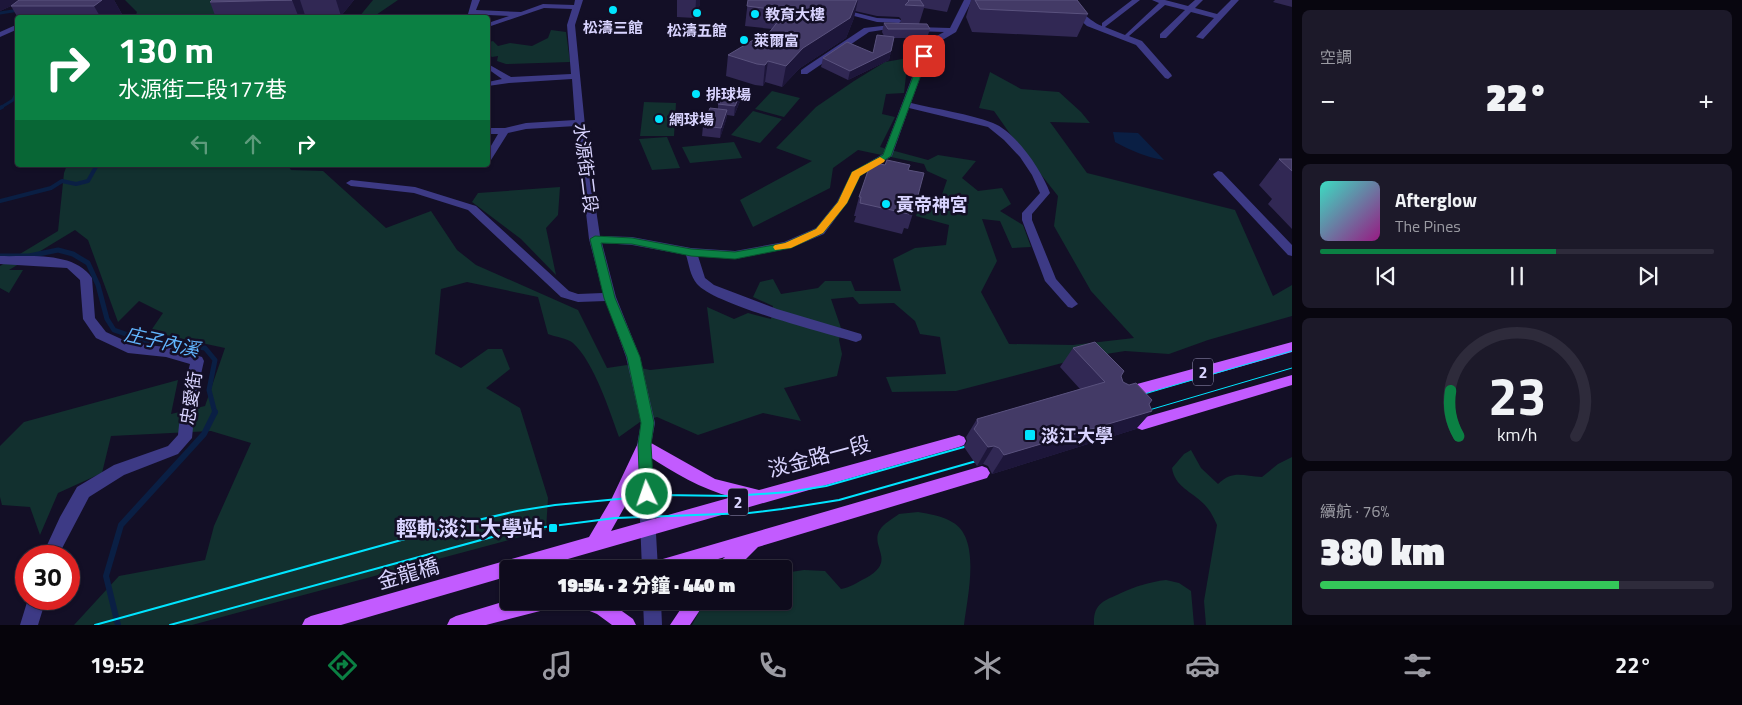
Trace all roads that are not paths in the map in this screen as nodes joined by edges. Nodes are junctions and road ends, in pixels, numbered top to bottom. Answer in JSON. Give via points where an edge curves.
{"nodes":[{"id":1,"x":476,"y":0,"type":"edge"},
{"id":2,"x":1061,"y":0,"type":"edge"},
{"id":3,"x":1136,"y":0,"type":"edge"},
{"id":4,"x":1199,"y":0,"type":"edge"},
{"id":5,"x":1235,"y":0,"type":"edge"},
{"id":6,"x":1160,"y":1,"type":"edge"},
{"id":7,"x":578,"y":4,"type":"edge"},
{"id":8,"x":969,"y":6,"type":"edge"},
{"id":9,"x":1190,"y":9,"type":"junction"},
{"id":10,"x":835,"y":10,"type":"edge"},
{"id":11,"x":522,"y":14,"type":"junction"},
{"id":12,"x":1219,"y":17,"type":"junction"},
{"id":13,"x":899,"y":21,"type":"edge"},
{"id":14,"x":490,"y":24,"type":"edge"},
{"id":15,"x":1106,"y":25,"type":"dead end"},
{"id":16,"x":15,"y":27,"type":"edge"},
{"id":17,"x":953,"y":30,"type":"junction"},
{"id":18,"x":0,"y":34,"type":"edge"},
{"id":19,"x":1128,"y":34,"type":"dead end"},
{"id":20,"x":1164,"y":36,"type":"dead end"},
{"id":21,"x":1200,"y":38,"type":"dead end"},
{"id":22,"x":490,"y":67,"type":"edge"},
{"id":23,"x":804,"y":72,"type":"dead end"},
{"id":24,"x":576,"y":76,"type":"junction"},
{"id":25,"x":1168,"y":76,"type":"dead end"},
{"id":26,"x":509,"y":80,"type":"junction"},
{"id":27,"x":490,"y":84,"type":"edge"},
{"id":28,"x":906,"y":105,"type":"junction"},
{"id":29,"x":580,"y":123,"type":"junction"},
{"id":30,"x":505,"y":130,"type":"junction"},
{"id":31,"x":490,"y":131,"type":"edge"},
{"id":32,"x":490,"y":155,"type":"edge"},
{"id":33,"x":1218,"y":174,"type":"dead end"},
{"id":34,"x":352,"y":183,"type":"dead end"},
{"id":35,"x":595,"y":239,"type":"junction"},
{"id":36,"x":691,"y":252,"type":"junction"},
{"id":37,"x":1292,"y":252,"type":"edge"},
{"id":38,"x":0,"y":260,"type":"edge"},
{"id":39,"x":610,"y":298,"type":"junction"},
{"id":40,"x":1072,"y":304,"type":"dead end"},
{"id":41,"x":856,"y":337,"type":"dead end"},
{"id":42,"x":1292,"y":347,"type":"edge"},
{"id":43,"x":1292,"y":380,"type":"edge"},
{"id":44,"x":1115,"y":396,"type":"edge"},
{"id":45,"x":1142,"y":424,"type":"edge"},
{"id":46,"x":959,"y":441,"type":"dead end"},
{"id":47,"x":644,"y":445,"type":"junction"},
{"id":48,"x":982,"y":472,"type":"dead end"},
{"id":49,"x":757,"y":496,"type":"junction"},
{"id":50,"x":648,"y":526,"type":"junction"},
{"id":51,"x":753,"y":542,"type":"junction"},
{"id":52,"x":594,"y":544,"type":"junction"},
{"id":53,"x":55,"y":545,"type":"edge"},
{"id":54,"x":533,"y":560,"type":"edge"},
{"id":55,"x":650,"y":560,"type":"edge"},
{"id":56,"x":688,"y":560,"type":"edge"},
{"id":57,"x":734,"y":560,"type":"edge"},
{"id":58,"x":500,"y":569,"type":"edge"},
{"id":59,"x":34,"y":610,"type":"edge"},
{"id":60,"x":506,"y":610,"type":"edge"},
{"id":61,"x":606,"y":610,"type":"edge"},
{"id":62,"x":652,"y":610,"type":"edge"},
{"id":63,"x":690,"y":610,"type":"edge"},
{"id":64,"x":29,"y":625,"type":"edge"},
{"id":65,"x":312,"y":625,"type":"edge"},
{"id":66,"x":456,"y":625,"type":"edge"},
{"id":67,"x":627,"y":625,"type":"edge"},
{"id":68,"x":653,"y":625,"type":"edge"},
{"id":69,"x":679,"y":625,"type":"edge"}],
"edges":[{"from":1,"to":11,"type":"street","via":[[470,12]]},
{"from":2,"to":25,"type":"street","via":[[1090,24],[1139,43]]},
{"from":3,"to":15,"type":"street"},
{"from":4,"to":9,"type":"street"},
{"from":5,"to":12,"type":"street"},
{"from":6,"to":9,"type":"street"},
{"from":6,"to":19,"type":"street"},
{"from":7,"to":11,"type":"street","via":[[543,6]]},
{"from":7,"to":24,"type":"street","name":"水源街二段","via":[[571,24]]},
{"from":8,"to":17,"type":"street"},
{"from":9,"to":12,"type":"street"},
{"from":9,"to":20,"type":"street"},
{"from":10,"to":13,"type":"street","via":[[877,20]]},
{"from":11,"to":14,"type":"street"},
{"from":12,"to":21,"type":"street"},
{"from":16,"to":18,"type":"street"},
{"from":17,"to":23,"type":"street","via":[[867,30]]},
{"from":17,"to":28,"type":"street","via":[[936,40],[924,56]]},
{"from":22,"to":26,"type":"street"},
{"from":24,"to":26,"type":"street"},
{"from":24,"to":29,"type":"street","name":"水源街二段"},
{"from":26,"to":27,"type":"street"},
{"from":28,"to":36,"type":"street","via":[[887,156],[856,174],[842,203],[820,231],[787,246],[735,255]]},
{"from":28,"to":40,"type":"street","via":[[991,125],[1011,141],[1042,183],[1045,193],[1027,213],[1027,220],[1050,281]]},
{"from":29,"to":30,"type":"street"},
{"from":29,"to":35,"type":"street","name":"水源街二段"},
{"from":30,"to":31,"type":"street"},
{"from":30,"to":32,"type":"street"},
{"from":33,"to":37,"type":"street"},
{"from":34,"to":39,"type":"street","via":[[415,190],[472,208],[565,294],[578,298]]},
{"from":35,"to":36,"type":"street","via":[[632,241]]},
{"from":35,"to":39,"type":"street","name":"水源街二段"},
{"from":36,"to":41,"type":"street","via":[[701,282],[713,291]]},
{"from":38,"to":53,"type":"street","name":"忠愛街","via":[[70,266],[86,278],[88,319],[101,335],[128,348],[166,352],[197,361],[189,396],[185,438],[173,450],[119,470],[83,492]]},
{"from":39,"to":47,"type":"street","name":"水源街二段","via":[[634,357],[648,423]]},
{"from":42,"to":44,"type":"main road","number":"2"},
{"from":43,"to":45,"type":"main road","number":"2"},
{"from":46,"to":49,"type":"main road","name":"淡金路一段","number":"2"},
{"from":47,"to":49,"type":"main road","via":[[712,484]]},
{"from":47,"to":50,"type":"street","name":"水源街二段"},
{"from":47,"to":52,"type":"main road","via":[[618,503]]},
{"from":48,"to":51,"type":"main road"},
{"from":49,"to":50,"type":"main road","name":"淡金路一段","number":"2"},
{"from":50,"to":52,"type":"main road","name":"淡金路一段","number":"2"},
{"from":50,"to":55,"type":"street","name":"水源街二段"},
{"from":51,"to":56,"type":"main road"},
{"from":51,"to":57,"type":"main road"},
{"from":52,"to":54,"type":"main road","name":"淡金路一段","number":"2"},
{"from":58,"to":65,"type":"main road","name":"金龍橋","number":"2"},
{"from":59,"to":64,"type":"street"},
{"from":60,"to":66,"type":"main road"},
{"from":61,"to":67,"type":"main road"},
{"from":62,"to":68,"type":"street"},
{"from":63,"to":69,"type":"main road"}]}
